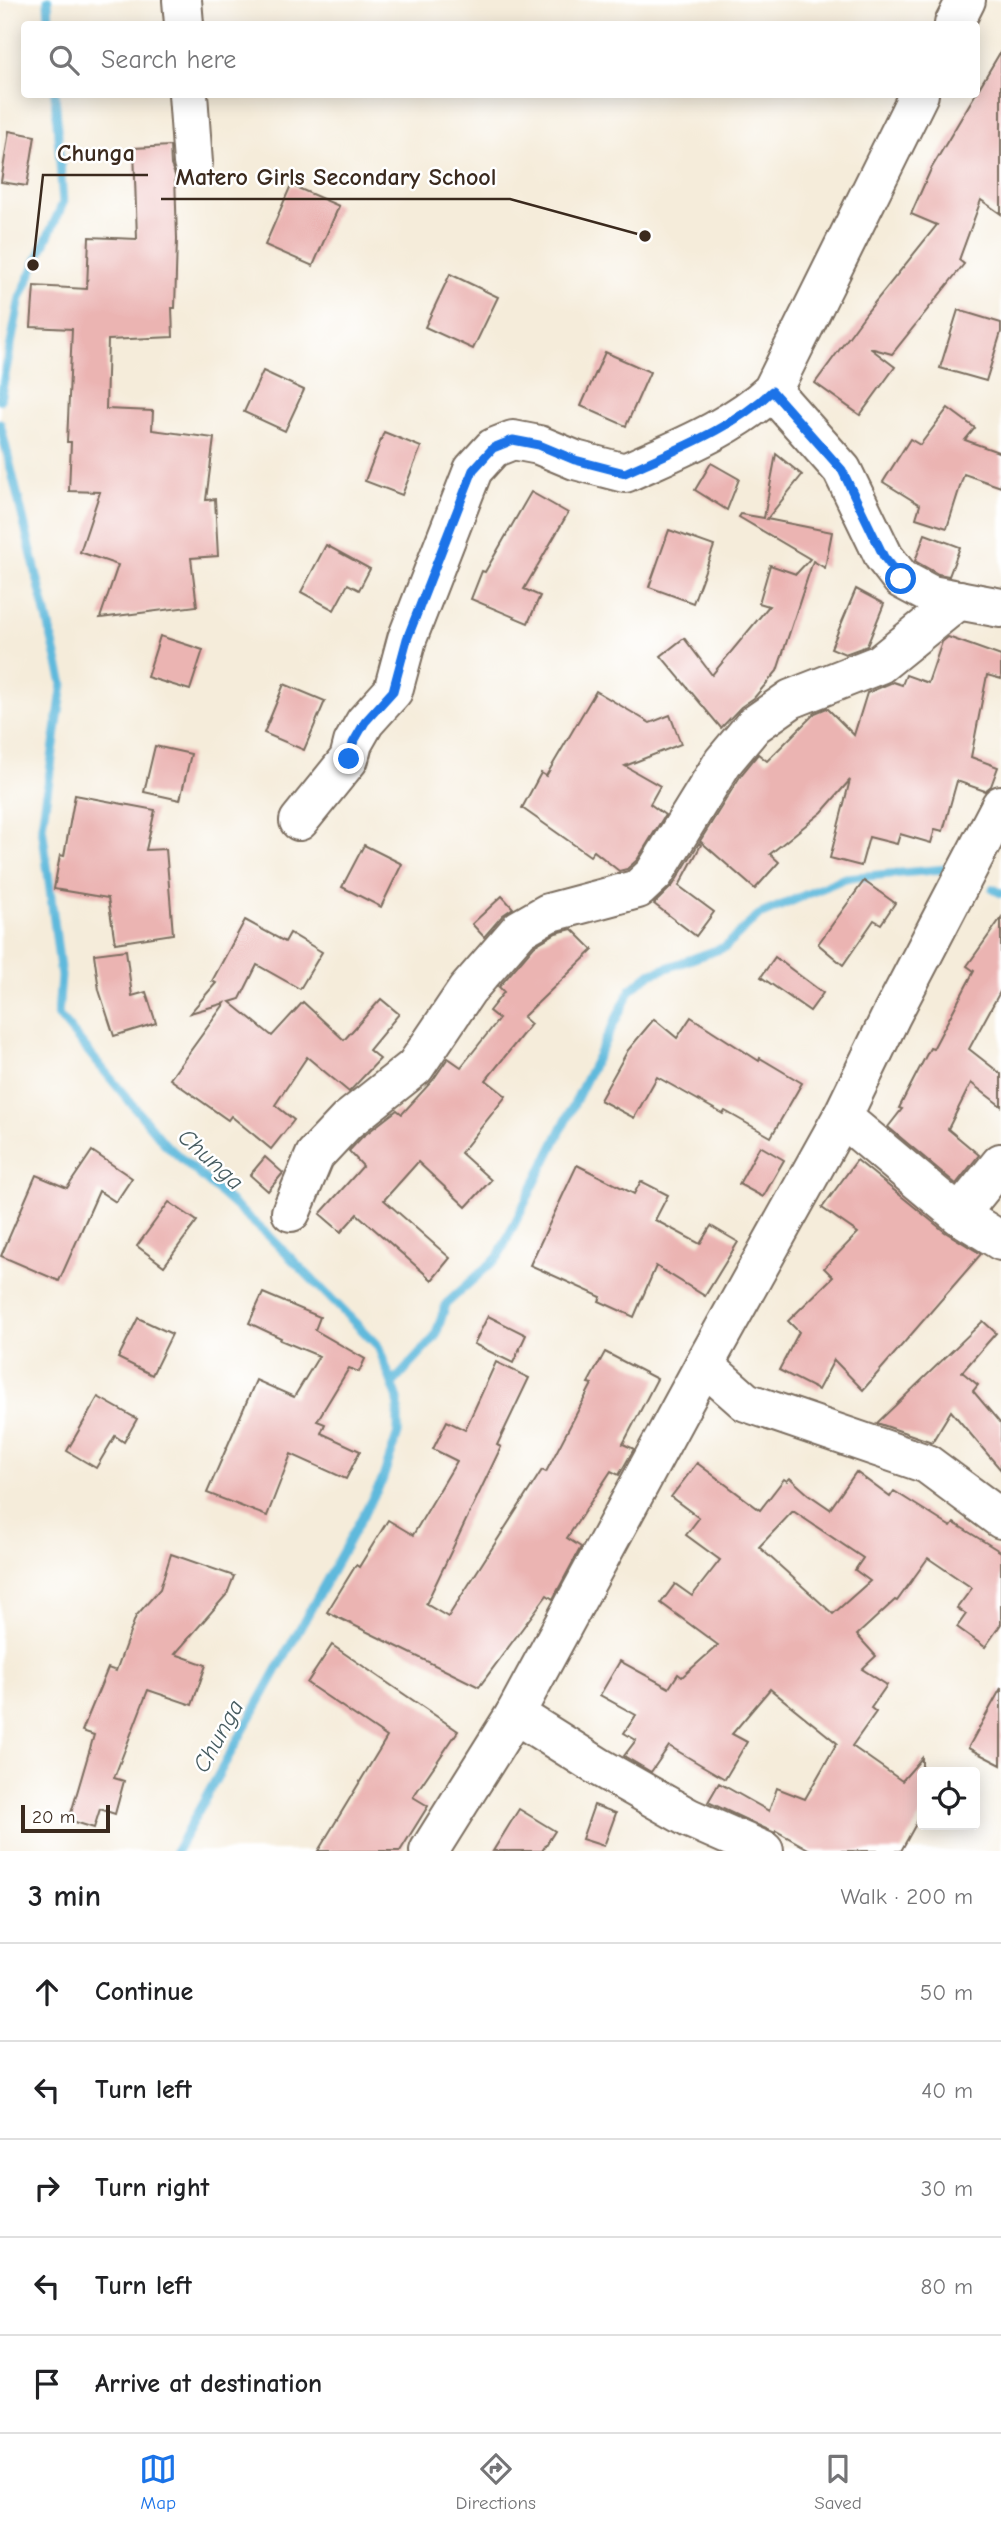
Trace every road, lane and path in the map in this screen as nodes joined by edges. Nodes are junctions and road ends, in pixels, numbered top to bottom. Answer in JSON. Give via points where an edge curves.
{"nodes":[{"id":1,"x":182,"y":0,"type":"edge"},
{"id":2,"x":967,"y":0,"type":"edge"},
{"id":3,"x":184,"y":21,"type":"edge"},
{"id":4,"x":956,"y":21,"type":"edge"},
{"id":5,"x":188,"y":98,"type":"edge"},
{"id":6,"x":917,"y":98,"type":"edge"},
{"id":7,"x":192,"y":163,"type":"dead end"},
{"id":8,"x":772,"y":391,"type":"junction"},
{"id":9,"x":959,"y":600,"type":"junction"},
{"id":10,"x":1001,"y":608,"type":"edge"},
{"id":11,"x":1001,"y":805,"type":"edge"},
{"id":12,"x":299,"y":821,"type":"dead end"},
{"id":13,"x":842,"y":1117,"type":"junction"},
{"id":14,"x":1001,"y":1163,"type":"edge"},
{"id":15,"x":290,"y":1212,"type":"dead end"},
{"id":16,"x":959,"y":1215,"type":"junction"},
{"id":17,"x":1001,"y":1241,"type":"edge"},
{"id":18,"x":704,"y":1366,"type":"junction"},
{"id":19,"x":1001,"y":1519,"type":"edge"},
{"id":20,"x":516,"y":1714,"type":"junction"},
{"id":21,"x":429,"y":1851,"type":"edge"},
{"id":22,"x":764,"y":1851,"type":"edge"}],
"edges":[{"from":1,"to":3,"type":"street"},
{"from":2,"to":4,"type":"street"},
{"from":5,"to":7,"type":"street"},
{"from":6,"to":8,"type":"street"},
{"from":8,"to":9,"type":"street","via":[[842,470],[884,557],[901,579],[931,595]]},
{"from":8,"to":12,"type":"street","via":[[714,431],[625,473],[513,440],[493,448],[473,470],[461,499],[407,639],[393,691],[365,722],[349,759]]},
{"from":9,"to":10,"type":"street"},
{"from":9,"to":15,"type":"street","via":[[880,664],[790,699],[754,726],[723,762],[654,874],[638,889],[548,913],[520,929],[467,990],[415,1067],[347,1121],[315,1154]]},
{"from":11,"to":13,"type":"street"},
{"from":13,"to":16,"type":"street"},
{"from":13,"to":18,"type":"street"},
{"from":14,"to":16,"type":"street"},
{"from":16,"to":17,"type":"street"},
{"from":18,"to":19,"type":"street","via":[[746,1402],[927,1464]]},
{"from":18,"to":20,"type":"street"},
{"from":20,"to":21,"type":"street"},
{"from":20,"to":22,"type":"street","via":[[689,1818]]}]}
